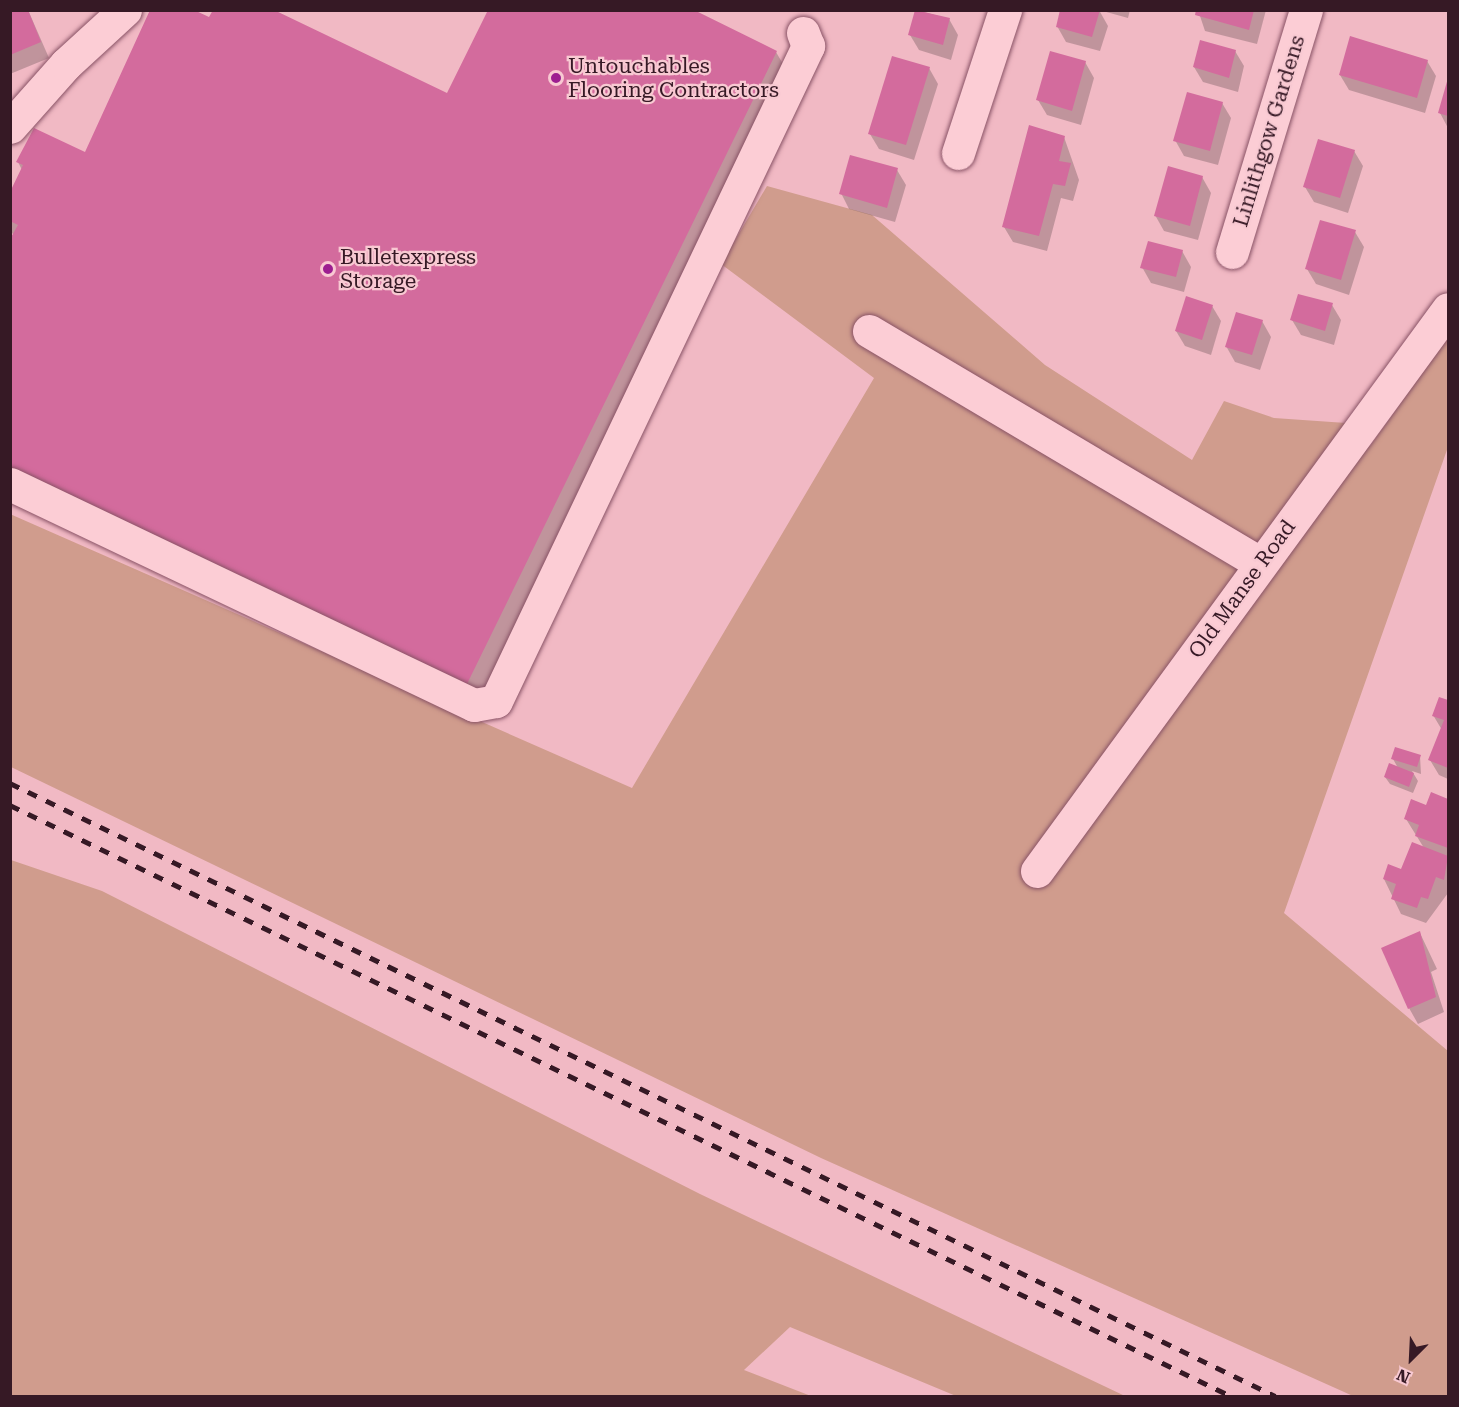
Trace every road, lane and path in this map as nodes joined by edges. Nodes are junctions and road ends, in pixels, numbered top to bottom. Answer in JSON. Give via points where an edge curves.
{"nodes":[{"id":1,"x":125,"y":10,"type":"edge"},
{"id":2,"x":1005,"y":10,"type":"edge"},
{"id":3,"x":1305,"y":10,"type":"edge"},
{"id":4,"x":803,"y":33,"type":"dead end"},
{"id":5,"x":10,"y":128,"type":"edge"},
{"id":6,"x":958,"y":153,"type":"dead end"},
{"id":7,"x":1232,"y":252,"type":"dead end"},
{"id":8,"x":1449,"y":309,"type":"edge"},
{"id":9,"x":869,"y":331,"type":"dead end"},
{"id":10,"x":10,"y":484,"type":"edge"},
{"id":11,"x":1260,"y":563,"type":"junction"},
{"id":12,"x":1037,"y":871,"type":"dead end"}],
"edges":[{"from":1,"to":5,"type":"street","via":[[66,64]]},
{"from":2,"to":6,"type":"street"},
{"from":3,"to":7,"type":"street","name":"Linlithgow Gardens"},
{"from":4,"to":10,"type":"street","via":[[808,46],[496,701],[474,705]]},
{"from":8,"to":11,"type":"street","name":"Old Manse Road"},
{"from":9,"to":11,"type":"street"},
{"from":11,"to":12,"type":"street","name":"Old Manse Road"}]}
